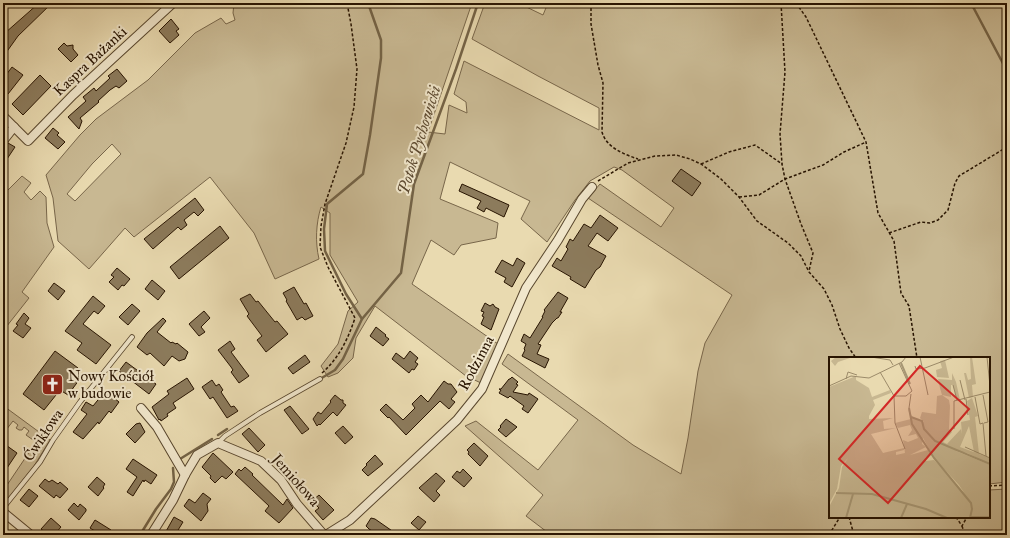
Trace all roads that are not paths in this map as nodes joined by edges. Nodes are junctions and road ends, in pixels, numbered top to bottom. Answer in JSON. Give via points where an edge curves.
{"nodes":[{"id":1,"x":8,"y":3,"type":"edge"},
{"id":2,"x":173,"y":3,"type":"edge"},
{"id":3,"x":3,"y":10,"type":"edge"},
{"id":4,"x":3,"y":116,"type":"edge"},
{"id":5,"x":14,"y":126,"type":"junction"},
{"id":6,"x":3,"y":141,"type":"edge"},
{"id":7,"x":592,"y":186,"type":"road end"},
{"id":8,"x":132,"y":337,"type":"dead end"},
{"id":9,"x":320,"y":378,"type":"road end"},
{"id":10,"x":141,"y":408,"type":"dead end"},
{"id":11,"x":218,"y":443,"type":"junction"},
{"id":12,"x":185,"y":475,"type":"junction"},
{"id":13,"x":3,"y":508,"type":"edge"},
{"id":14,"x":3,"y":512,"type":"edge"},
{"id":15,"x":31,"y":535,"type":"edge"},
{"id":16,"x":151,"y":535,"type":"edge"},
{"id":17,"x":325,"y":535,"type":"edge"}],
"edges":[{"from":1,"to":3,"type":"lane"},
{"from":2,"to":5,"type":"street","name":"Kaspra Bażanki","via":[[73,95],[28,141]]},
{"from":4,"to":5,"type":"street"},
{"from":5,"to":6,"type":"street"},
{"from":7,"to":17,"type":"street","name":"Rodzinna","via":[[526,288],[482,389],[457,420],[350,520]]},
{"from":8,"to":13,"type":"lane","name":"Ćwikłowa","via":[[80,402],[40,462]]},
{"from":9,"to":11,"type":"lane","via":[[260,413]]},
{"from":10,"to":12,"type":"street","via":[[157,427]]},
{"from":11,"to":12,"type":"street","via":[[197,455]]},
{"from":11,"to":17,"type":"street","name":"Jemiołowa","via":[[261,461],[281,480]]},
{"from":12,"to":16,"type":"street"},
{"from":14,"to":15,"type":"street"}]}
